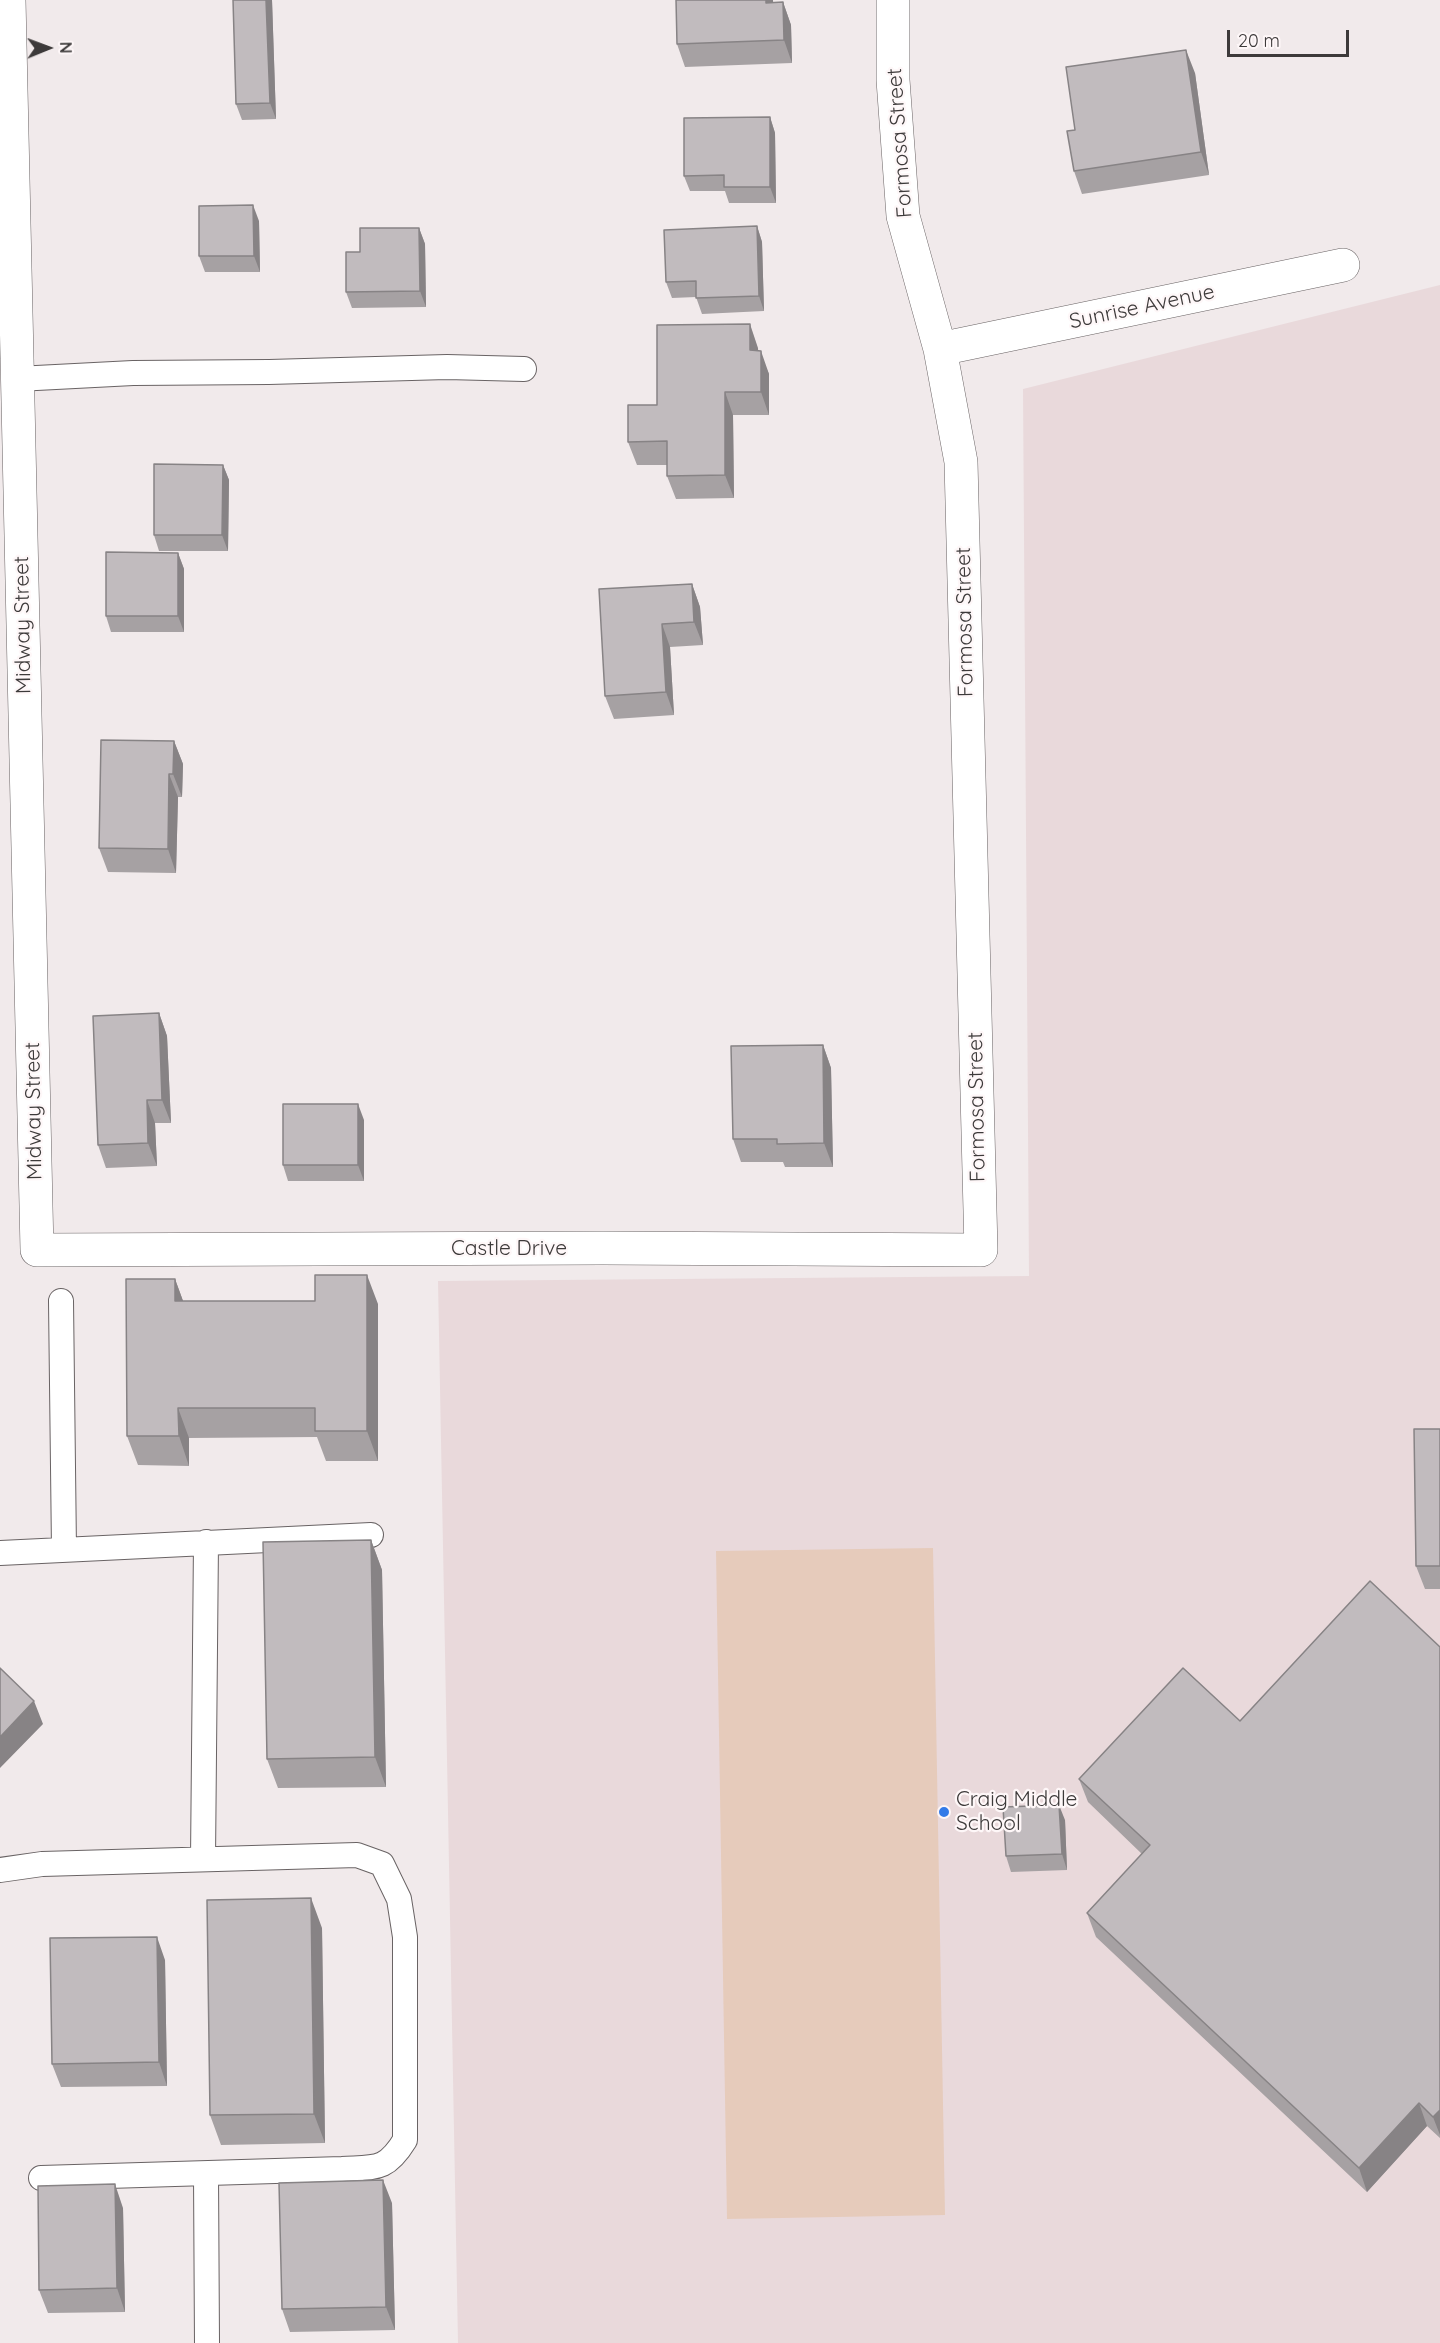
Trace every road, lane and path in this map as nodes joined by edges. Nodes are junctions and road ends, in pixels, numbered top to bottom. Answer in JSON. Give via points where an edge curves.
{"nodes":[{"id":1,"x":9,"y":0,"type":"edge"},
{"id":2,"x":893,"y":0,"type":"edge"},
{"id":3,"x":1343,"y":265,"type":"dead end"},
{"id":4,"x":940,"y":349,"type":"junction"},
{"id":5,"x":524,"y":369,"type":"dead end"},
{"id":6,"x":17,"y":379,"type":"junction"},
{"id":7,"x":37,"y":1250,"type":"joint"},
{"id":8,"x":981,"y":1250,"type":"joint"},
{"id":9,"x":61,"y":1301,"type":"dead end"},
{"id":10,"x":371,"y":1535,"type":"dead end"},
{"id":11,"x":206,"y":1542,"type":"junction"},
{"id":12,"x":64,"y":1550,"type":"junction"},
{"id":13,"x":0,"y":1553,"type":"edge"},
{"id":14,"x":203,"y":1860,"type":"junction"},
{"id":15,"x":0,"y":1870,"type":"edge"},
{"id":16,"x":206,"y":2175,"type":"junction"},
{"id":17,"x":41,"y":2178,"type":"dead end"},
{"id":18,"x":207,"y":2343,"type":"edge"}],
"edges":[{"from":1,"to":6,"type":"street","name":"Midway Street"},
{"from":2,"to":4,"type":"street","name":"Formosa Street","via":[[893,80],[903,216]]},
{"from":3,"to":4,"type":"street","name":"Sunrise Avenue"},
{"from":4,"to":8,"type":"street","name":"Formosa Street","via":[[961,462]]},
{"from":5,"to":6,"type":"lane","via":[[133,373]]},
{"from":6,"to":7,"type":"street","name":"Midway Street"},
{"from":7,"to":8,"type":"street","name":"Castle Drive"},
{"from":9,"to":12,"type":"lane"},
{"from":10,"to":11,"type":"lane"},
{"from":11,"to":12,"type":"lane"},
{"from":11,"to":14,"type":"lane"},
{"from":12,"to":13,"type":"lane"},
{"from":14,"to":15,"type":"lane","via":[[42,1864]]},
{"from":14,"to":16,"type":"lane","via":[[357,1855],[382,1864],[399,1899],[405,1937],[405,2140],[394,2158],[377,2166]]},
{"from":16,"to":17,"type":"lane"},
{"from":16,"to":18,"type":"lane"}]}
